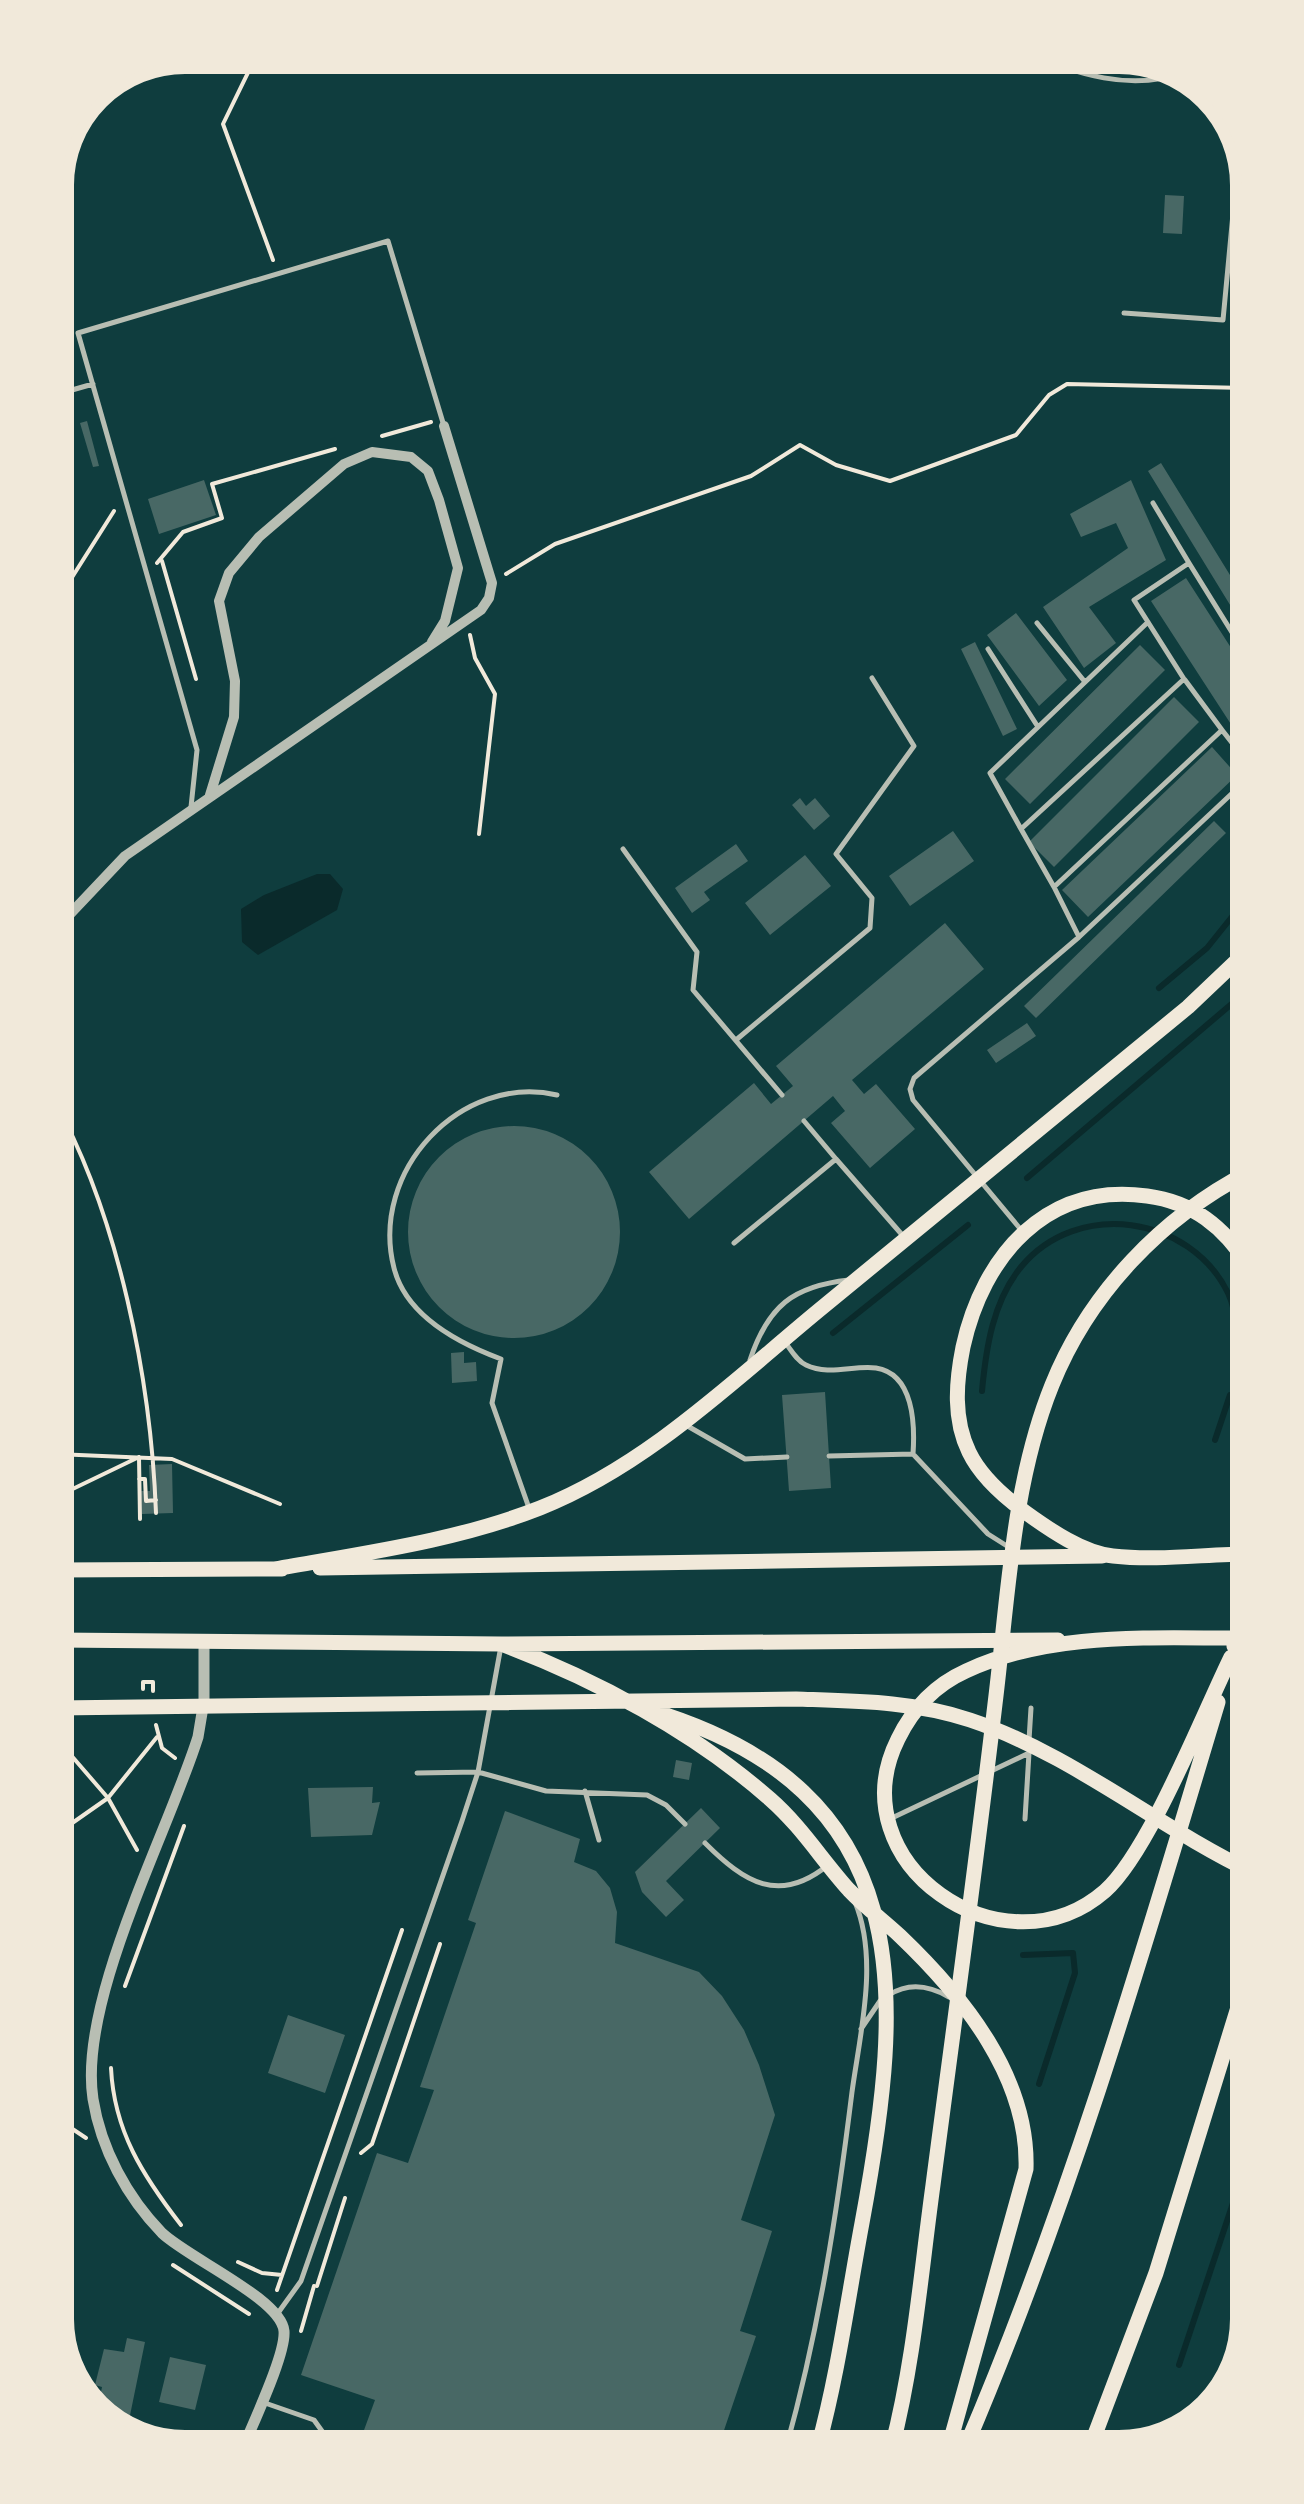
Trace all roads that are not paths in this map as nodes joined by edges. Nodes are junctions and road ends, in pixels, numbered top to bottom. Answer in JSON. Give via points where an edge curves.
{"nodes":[{"id":1,"x":1063,"y":68,"type":"edge"},
{"id":2,"x":1167,"y":78,"type":"edge"},
{"id":3,"x":1236,"y":183,"type":"edge"},
{"id":4,"x":1124,"y":313,"type":"dead end"},
{"id":5,"x":93,"y":384,"type":"junction"},
{"id":6,"x":68,"y":391,"type":"edge"},
{"id":7,"x":444,"y":426,"type":"joint"},
{"id":8,"x":1153,"y":504,"type":"dead end"},
{"id":9,"x":1189,"y":563,"type":"junction"},
{"id":10,"x":1148,"y":622,"type":"junction"},
{"id":11,"x":1037,"y":623,"type":"dead end"},
{"id":12,"x":1236,"y":639,"type":"edge"},
{"id":13,"x":429,"y":647,"type":"junction"},
{"id":14,"x":988,"y":650,"type":"dead end"},
{"id":15,"x":872,"y":678,"type":"dead end"},
{"id":16,"x":1184,"y":679,"type":"junction"},
{"id":17,"x":1084,"y":682,"type":"junction"},
{"id":18,"x":1038,"y":728,"type":"junction"},
{"id":19,"x":1222,"y":730,"type":"junction"},
{"id":20,"x":1236,"y":748,"type":"edge"},
{"id":21,"x":1236,"y":790,"type":"edge"},
{"id":22,"x":210,"y":795,"type":"junction"},
{"id":23,"x":190,"y":810,"type":"junction"},
{"id":24,"x":1021,"y":828,"type":"junction"},
{"id":25,"x":623,"y":849,"type":"dead end"},
{"id":26,"x":1054,"y":886,"type":"junction"},
{"id":27,"x":68,"y":916,"type":"edge"},
{"id":28,"x":1080,"y":937,"type":"junction"},
{"id":29,"x":1236,"y":961,"type":"edge"},
{"id":30,"x":736,"y":1040,"type":"junction"},
{"id":31,"x":557,"y":1095,"type":"dead end"},
{"id":32,"x":782,"y":1095,"type":"dead end"},
{"id":33,"x":804,"y":1121,"type":"dead end"},
{"id":34,"x":836,"y":1159,"type":"junction"},
{"id":35,"x":979,"y":1179,"type":"junction"},
{"id":36,"x":1236,"y":1180,"type":"edge"},
{"id":37,"x":1022,"y":1231,"type":"junction"},
{"id":38,"x":906,"y":1239,"type":"junction"},
{"id":39,"x":734,"y":1243,"type":"dead end"},
{"id":40,"x":1236,"y":1250,"type":"edge"},
{"id":41,"x":857,"y":1279,"type":"junction"},
{"id":42,"x":783,"y":1340,"type":"junction"},
{"id":43,"x":748,"y":1369,"type":"junction"},
{"id":44,"x":682,"y":1423,"type":"junction"},
{"id":45,"x":912,"y":1454,"type":"junction"},
{"id":46,"x":829,"y":1456,"type":"dead end"},
{"id":47,"x":787,"y":1458,"type":"dead end"},
{"id":48,"x":530,"y":1511,"type":"junction"},
{"id":49,"x":1236,"y":1554,"type":"edge"},
{"id":50,"x":1112,"y":1556,"type":"junction"},
{"id":51,"x":1027,"y":1558,"type":"junction"},
{"id":52,"x":274,"y":1569,"type":"junction"},
{"id":53,"x":68,"y":1570,"type":"edge"},
{"id":54,"x":1236,"y":1637,"type":"edge"},
{"id":55,"x":1236,"y":1638,"type":"edge"},
{"id":56,"x":68,"y":1640,"type":"edge"},
{"id":57,"x":1090,"y":1640,"type":"junction"},
{"id":58,"x":204,"y":1642,"type":"junction"},
{"id":59,"x":501,"y":1644,"type":"junction"},
{"id":60,"x":1231,"y":1657,"type":"junction"},
{"id":61,"x":612,"y":1702,"type":"junction"},
{"id":62,"x":68,"y":1708,"type":"edge"},
{"id":63,"x":1031,"y":1708,"type":"dead end"},
{"id":64,"x":1028,"y":1753,"type":"junction"},
{"id":65,"x":478,"y":1772,"type":"junction"},
{"id":66,"x":417,"y":1773,"type":"dead end"},
{"id":67,"x":585,"y":1791,"type":"junction"},
{"id":68,"x":1025,"y":1819,"type":"dead end"},
{"id":69,"x":887,"y":1820,"type":"junction"},
{"id":70,"x":685,"y":1824,"type":"dead end"},
{"id":71,"x":599,"y":1840,"type":"dead end"},
{"id":72,"x":705,"y":1843,"type":"dead end"},
{"id":73,"x":1236,"y":1863,"type":"edge"},
{"id":74,"x":830,"y":1864,"type":"junction"},
{"id":75,"x":850,"y":1890,"type":"junction"},
{"id":76,"x":957,"y":2002,"type":"junction"},
{"id":77,"x":1236,"y":2014,"type":"edge"},
{"id":78,"x":860,"y":2032,"type":"junction"},
{"id":79,"x":273,"y":2309,"type":"junction"},
{"id":80,"x":261,"y":2402,"type":"junction"},
{"id":81,"x":154,"y":2432,"type":"edge"},
{"id":82,"x":180,"y":2436,"type":"edge"},
{"id":83,"x":248,"y":2436,"type":"edge"},
{"id":84,"x":326,"y":2436,"type":"edge"},
{"id":85,"x":789,"y":2436,"type":"edge"},
{"id":86,"x":820,"y":2436,"type":"edge"},
{"id":87,"x":894,"y":2436,"type":"edge"},
{"id":88,"x":952,"y":2436,"type":"edge"},
{"id":89,"x":970,"y":2436,"type":"edge"},
{"id":90,"x":1094,"y":2436,"type":"edge"}],
"edges":[{"from":1,"to":2,"type":"lane","via":[[1130,84]]},
{"from":3,"to":4,"type":"lane","via":[[1223,320]]},
{"from":5,"to":6,"type":"lane"},
{"from":5,"to":7,"type":"lane","via":[[78,333],[388,241]]},
{"from":5,"to":23,"type":"lane","via":[[197,750]]},
{"from":7,"to":13,"type":"street","via":[[492,583],[489,598],[467,622]]},
{"from":8,"to":9,"type":"lane"},
{"from":9,"to":10,"type":"lane","via":[[1134,600]]},
{"from":9,"to":12,"type":"lane"},
{"from":10,"to":16,"type":"lane"},
{"from":10,"to":17,"type":"lane"},
{"from":11,"to":17,"type":"lane"},
{"from":13,"to":22,"type":"street"},
{"from":13,"to":22,"type":"street","via":[[446,621],[458,568],[439,500],[428,471],[411,457],[372,452],[344,464],[229,573],[219,601],[235,681],[234,717]]},
{"from":14,"to":18,"type":"lane"},
{"from":15,"to":30,"type":"lane","via":[[914,746],[836,854],[872,898],[870,928]]},
{"from":16,"to":19,"type":"lane"},
{"from":16,"to":24,"type":"lane"},
{"from":17,"to":18,"type":"lane"},
{"from":18,"to":24,"type":"lane","via":[[990,773]]},
{"from":19,"to":20,"type":"lane"},
{"from":19,"to":26,"type":"lane"},
{"from":21,"to":28,"type":"lane"},
{"from":22,"to":23,"type":"street"},
{"from":23,"to":27,"type":"street","via":[[125,856]]},
{"from":24,"to":26,"type":"lane"},
{"from":25,"to":30,"type":"lane","via":[[697,952],[694,990]]},
{"from":26,"to":28,"type":"lane"},
{"from":28,"to":35,"type":"lane","via":[[914,1078],[913,1100]]},
{"from":29,"to":35,"type":"main road"},
{"from":30,"to":32,"type":"lane"},
{"from":31,"to":48,"type":"lane","via":[[531,1089],[496,1093],[463,1109],[406,1170],[392,1211],[394,1270],[410,1299],[450,1335],[501,1359],[492,1403]]},
{"from":33,"to":34,"type":"lane"},
{"from":34,"to":38,"type":"lane"},
{"from":34,"to":39,"type":"lane"},
{"from":35,"to":37,"type":"lane"},
{"from":35,"to":38,"type":"main road"},
{"from":36,"to":87,"type":"main road","via":[[1190,1208],[1132,1260],[1071,1347],[1039,1422],[1018,1520]]},
{"from":37,"to":40,"type":"main road","via":[[1081,1199],[1131,1194],[1162,1198],[1214,1223]]},
{"from":37,"to":50,"type":"main road","via":[[992,1268],[972,1312],[959,1366],[962,1436],[979,1470],[1008,1500],[1083,1547]]},
{"from":38,"to":41,"type":"main road"},
{"from":41,"to":42,"type":"main road"},
{"from":41,"to":43,"type":"lane","via":[[810,1284],[762,1323]]},
{"from":42,"to":43,"type":"main road"},
{"from":42,"to":45,"type":"lane","via":[[802,1364],[878,1368],[893,1376],[916,1420]]},
{"from":43,"to":44,"type":"main road"},
{"from":44,"to":47,"type":"lane","via":[[746,1459]]},
{"from":44,"to":48,"type":"main road","via":[[608,1474]]},
{"from":45,"to":46,"type":"lane"},
{"from":45,"to":51,"type":"lane","via":[[988,1534]]},
{"from":48,"to":52,"type":"main road","via":[[485,1528]]},
{"from":49,"to":50,"type":"main road"},
{"from":50,"to":51,"type":"main road"},
{"from":51,"to":52,"type":"main road"},
{"from":52,"to":53,"type":"main road"},
{"from":54,"to":60,"type":"main road"},
{"from":55,"to":57,"type":"main road"},
{"from":56,"to":58,"type":"main road"},
{"from":57,"to":59,"type":"main road"},
{"from":57,"to":69,"type":"main road","via":[[989,1662],[945,1682],[923,1701],[890,1754]]},
{"from":58,"to":59,"type":"main road"},
{"from":58,"to":79,"type":"street","via":[[204,1701],[188,1766],[102,2001],[90,2056],[93,2098],[114,2164],[162,2232]]},
{"from":59,"to":65,"type":"lane"},
{"from":59,"to":74,"type":"main road","via":[[561,1666],[694,1744],[769,1798]]},
{"from":60,"to":69,"type":"main road","via":[[1146,1831],[1106,1890],[1078,1908],[1006,1923],[974,1915],[939,1897],[916,1875]]},
{"from":60,"to":89,"type":"main road","via":[[1078,2150]]},
{"from":61,"to":62,"type":"main road"},
{"from":61,"to":73,"type":"main road","via":[[796,1699],[948,1714],[1038,1749]]},
{"from":61,"to":86,"type":"main road","via":[[678,1719],[770,1761],[842,1837],[870,1892],[886,1960],[886,2052],[868,2190]]},
{"from":63,"to":64,"type":"lane"},
{"from":64,"to":68,"type":"lane"},
{"from":64,"to":69,"type":"lane"},
{"from":65,"to":66,"type":"lane"},
{"from":65,"to":67,"type":"lane","via":[[524,1788]]},
{"from":65,"to":79,"type":"lane","via":[[301,2281]]},
{"from":67,"to":70,"type":"lane","via":[[647,1794]]},
{"from":67,"to":71,"type":"lane"},
{"from":72,"to":74,"type":"lane","via":[[742,1875],[774,1886],[808,1880]]},
{"from":74,"to":75,"type":"main road"},
{"from":75,"to":76,"type":"main road"},
{"from":75,"to":78,"type":"lane","via":[[864,1930]]},
{"from":76,"to":78,"type":"lane","via":[[933,1988],[896,1990],[878,2002]]},
{"from":76,"to":88,"type":"main road","via":[[1003,2066],[1027,2135],[1026,2169]]},
{"from":77,"to":90,"type":"main road","via":[[1156,2273]]},
{"from":78,"to":85,"type":"lane","via":[[833,2244]]},
{"from":79,"to":80,"type":"street","via":[[283,2342]]},
{"from":80,"to":83,"type":"street"},
{"from":80,"to":84,"type":"lane","via":[[314,2420]]},
{"from":81,"to":82,"type":"lane"}]}
